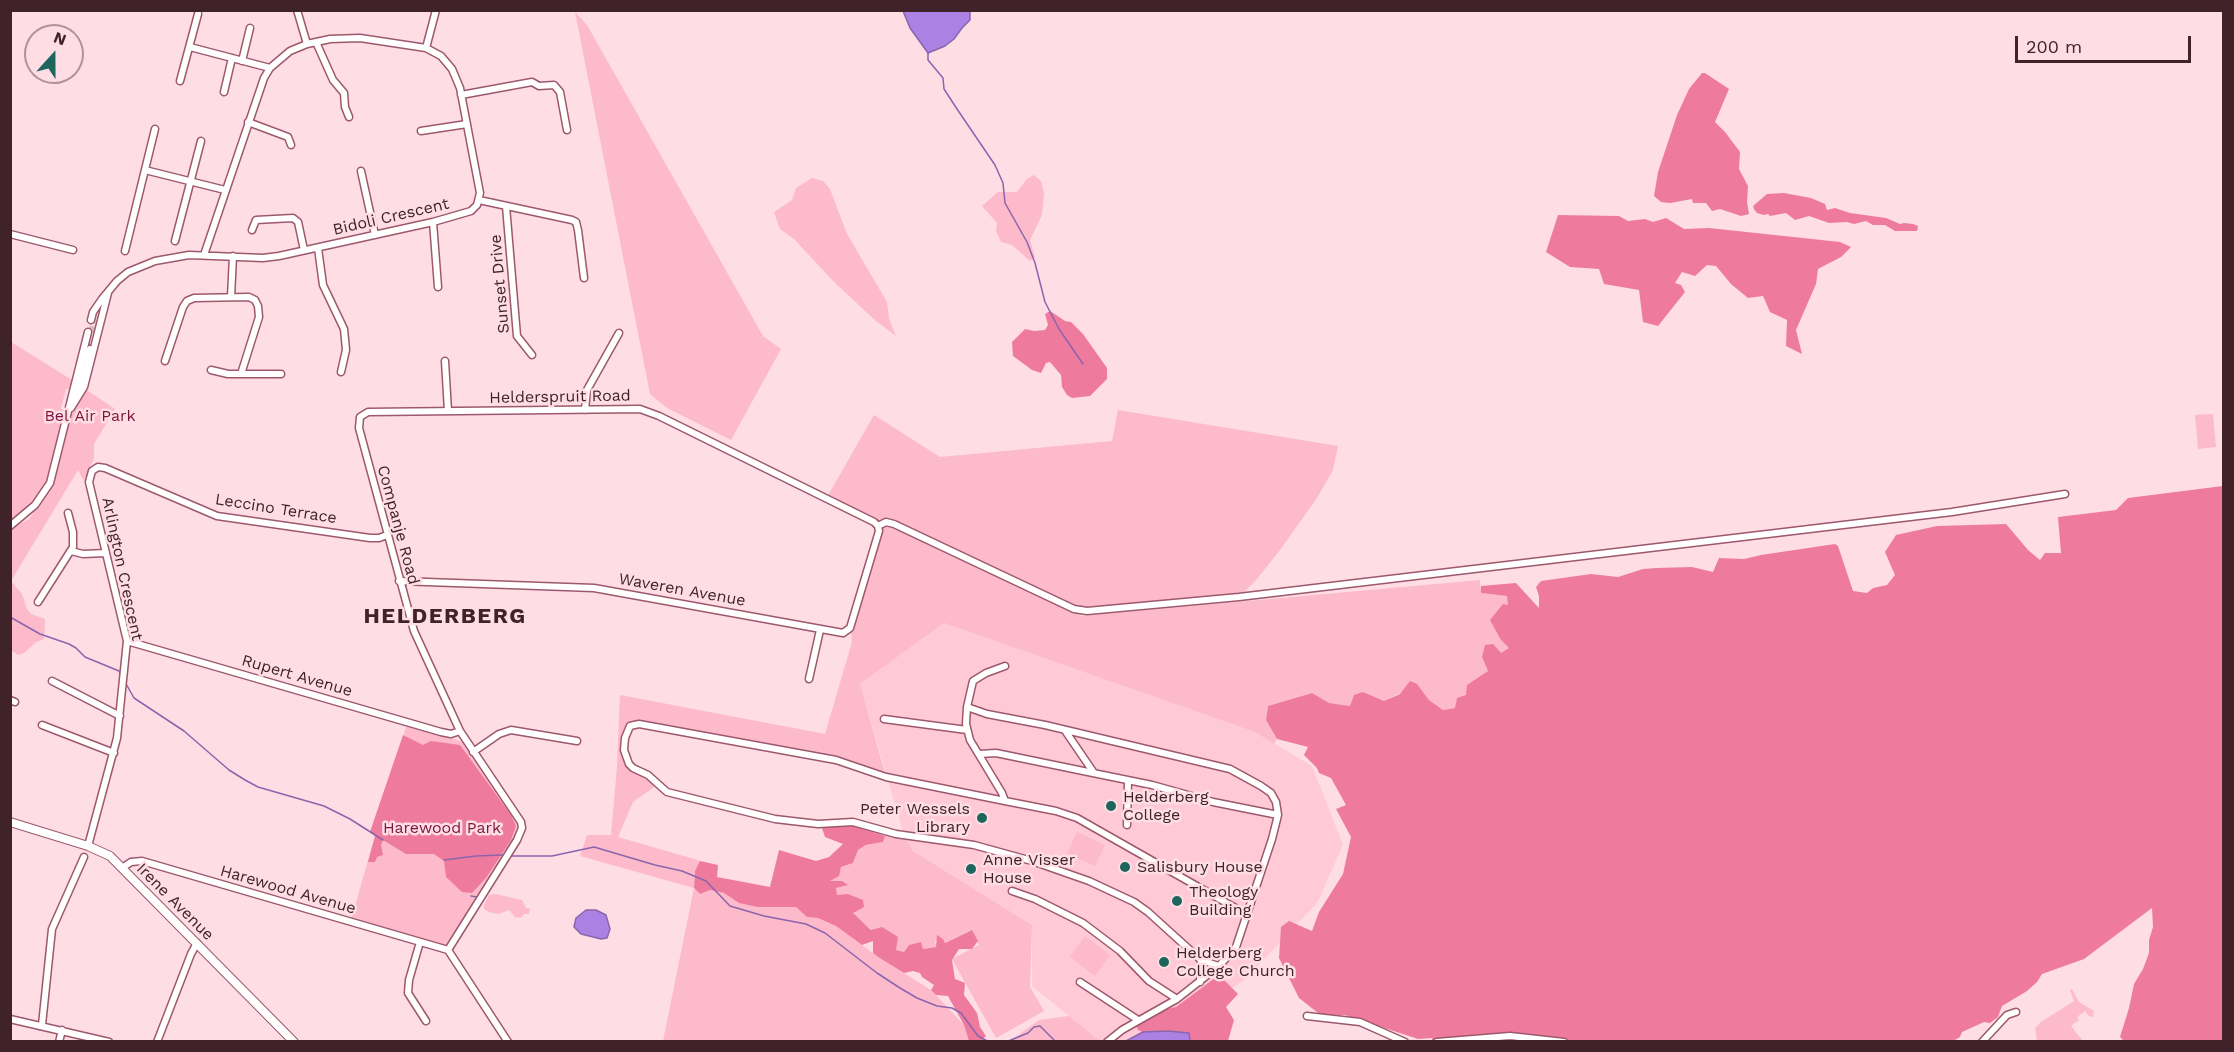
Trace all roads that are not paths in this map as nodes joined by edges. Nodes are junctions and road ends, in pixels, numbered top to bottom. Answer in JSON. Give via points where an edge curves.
{"nodes":[{"id":1,"x":297,"y":10,"type":"edge"},
{"id":2,"x":436,"y":10,"type":"edge"},
{"id":3,"x":198,"y":14,"type":"dead end"},
{"id":4,"x":250,"y":28,"type":"dead end"},
{"id":5,"x":316,"y":42,"type":"junction"},
{"id":6,"x":307,"y":44,"type":"junction"},
{"id":7,"x":190,"y":47,"type":"junction"},
{"id":8,"x":426,"y":48,"type":"junction"},
{"id":9,"x":232,"y":58,"type":"junction"},
{"id":10,"x":242,"y":61,"type":"junction"},
{"id":11,"x":270,"y":68,"type":"junction"},
{"id":12,"x":180,"y":81,"type":"dead end"},
{"id":13,"x":224,"y":92,"type":"dead end"},
{"id":14,"x":461,"y":95,"type":"junction"},
{"id":15,"x":349,"y":117,"type":"dead end"},
{"id":16,"x":248,"y":123,"type":"junction"},
{"id":17,"x":467,"y":124,"type":"junction"},
{"id":18,"x":155,"y":129,"type":"dead end"},
{"id":19,"x":567,"y":130,"type":"dead end"},
{"id":20,"x":421,"y":131,"type":"dead end"},
{"id":21,"x":201,"y":141,"type":"dead end"},
{"id":22,"x":291,"y":145,"type":"dead end"},
{"id":23,"x":145,"y":170,"type":"junction"},
{"id":24,"x":361,"y":171,"type":"dead end"},
{"id":25,"x":191,"y":182,"type":"junction"},
{"id":26,"x":225,"y":190,"type":"junction"},
{"id":27,"x":479,"y":200,"type":"junction"},
{"id":28,"x":506,"y":206,"type":"junction"},
{"id":29,"x":433,"y":222,"type":"junction"},
{"id":30,"x":252,"y":231,"type":"dead end"},
{"id":31,"x":10,"y":234,"type":"edge"},
{"id":32,"x":375,"y":235,"type":"junction"},
{"id":33,"x":175,"y":241,"type":"dead end"},
{"id":34,"x":318,"y":248,"type":"junction"},
{"id":35,"x":73,"y":250,"type":"dead end"},
{"id":36,"x":304,"y":250,"type":"junction"},
{"id":37,"x":124,"y":251,"type":"dead end"},
{"id":38,"x":204,"y":255,"type":"junction"},
{"id":39,"x":233,"y":256,"type":"junction"},
{"id":40,"x":584,"y":278,"type":"dead end"},
{"id":41,"x":438,"y":287,"type":"dead end"},
{"id":42,"x":110,"y":289,"type":"junction"},
{"id":43,"x":231,"y":297,"type":"junction"},
{"id":44,"x":619,"y":333,"type":"dead end"},
{"id":45,"x":532,"y":355,"type":"dead end"},
{"id":46,"x":165,"y":361,"type":"dead end"},
{"id":47,"x":445,"y":361,"type":"dead end"},
{"id":48,"x":211,"y":370,"type":"dead end"},
{"id":49,"x":341,"y":372,"type":"dead end"},
{"id":50,"x":241,"y":374,"type":"junction"},
{"id":51,"x":281,"y":374,"type":"dead end"},
{"id":52,"x":75,"y":396,"type":"junction"},
{"id":53,"x":585,"y":410,"type":"junction"},
{"id":54,"x":448,"y":411,"type":"junction"},
{"id":55,"x":360,"y":417,"type":"joint"},
{"id":56,"x":98,"y":467,"type":"joint"},
{"id":57,"x":2065,"y":494,"type":"dead end"},
{"id":58,"x":68,"y":513,"type":"dead end"},
{"id":59,"x":10,"y":526,"type":"edge"},
{"id":60,"x":878,"y":526,"type":"junction"},
{"id":61,"x":387,"y":535,"type":"junction"},
{"id":62,"x":71,"y":551,"type":"junction"},
{"id":63,"x":106,"y":553,"type":"junction"},
{"id":64,"x":399,"y":581,"type":"junction"},
{"id":65,"x":38,"y":602,"type":"dead end"},
{"id":66,"x":820,"y":630,"type":"junction"},
{"id":67,"x":127,"y":641,"type":"junction"},
{"id":68,"x":1005,"y":666,"type":"dead end"},
{"id":69,"x":809,"y":679,"type":"dead end"},
{"id":70,"x":52,"y":681,"type":"dead end"},
{"id":71,"x":967,"y":707,"type":"junction"},
{"id":72,"x":120,"y":716,"type":"junction"},
{"id":73,"x":884,"y":719,"type":"dead end"},
{"id":74,"x":42,"y":725,"type":"dead end"},
{"id":75,"x":967,"y":730,"type":"junction"},
{"id":76,"x":460,"y":731,"type":"junction"},
{"id":77,"x":1066,"y":732,"type":"junction"},
{"id":78,"x":577,"y":741,"type":"dead end"},
{"id":79,"x":473,"y":752,"type":"junction"},
{"id":80,"x":114,"y":753,"type":"junction"},
{"id":81,"x":979,"y":754,"type":"junction"},
{"id":82,"x":1094,"y":773,"type":"junction"},
{"id":83,"x":1128,"y":780,"type":"junction"},
{"id":84,"x":1005,"y":801,"type":"junction"},
{"id":85,"x":1278,"y":815,"type":"junction"},
{"id":86,"x":10,"y":822,"type":"edge"},
{"id":87,"x":1127,"y":825,"type":"dead end"},
{"id":88,"x":88,"y":846,"type":"junction"},
{"id":89,"x":84,"y":857,"type":"dead end"},
{"id":90,"x":122,"y":868,"type":"junction"},
{"id":91,"x":1012,"y":891,"type":"dead end"},
{"id":92,"x":1246,"y":914,"type":"junction"},
{"id":93,"x":420,"y":942,"type":"junction"},
{"id":94,"x":197,"y":944,"type":"junction"},
{"id":95,"x":448,"y":950,"type":"junction"},
{"id":96,"x":1201,"y":960,"type":"junction"},
{"id":97,"x":1219,"y":966,"type":"junction"},
{"id":98,"x":1080,"y":982,"type":"dead end"},
{"id":99,"x":1200,"y":982,"type":"junction"},
{"id":100,"x":1177,"y":999,"type":"junction"},
{"id":101,"x":2016,"y":1012,"type":"dead end"},
{"id":102,"x":1307,"y":1016,"type":"dead end"},
{"id":103,"x":10,"y":1019,"type":"edge"},
{"id":104,"x":1138,"y":1020,"type":"junction"},
{"id":105,"x":426,"y":1021,"type":"dead end"},
{"id":106,"x":42,"y":1025,"type":"junction"},
{"id":107,"x":62,"y":1030,"type":"junction"},
{"id":108,"x":59,"y":1041,"type":"edge"},
{"id":109,"x":109,"y":1041,"type":"edge"},
{"id":110,"x":157,"y":1041,"type":"edge"},
{"id":111,"x":294,"y":1041,"type":"edge"},
{"id":112,"x":508,"y":1041,"type":"edge"},
{"id":113,"x":1107,"y":1041,"type":"edge"},
{"id":114,"x":1405,"y":1041,"type":"edge"},
{"id":115,"x":1437,"y":1041,"type":"edge"},
{"id":116,"x":1564,"y":1041,"type":"edge"},
{"id":117,"x":1982,"y":1041,"type":"edge"}],
"edges":[{"from":1,"to":6,"type":"street"},
{"from":2,"to":8,"type":"street"},
{"from":3,"to":7,"type":"street"},
{"from":4,"to":10,"type":"street"},
{"from":5,"to":6,"type":"street"},
{"from":5,"to":8,"type":"street","via":[[360,38]]},
{"from":5,"to":15,"type":"street","via":[[333,80],[344,93]]},
{"from":6,"to":11,"type":"street","via":[[290,51]]},
{"from":7,"to":9,"type":"street"},
{"from":7,"to":12,"type":"street"},
{"from":8,"to":14,"type":"street","via":[[441,56],[452,69]]},
{"from":9,"to":10,"type":"street"},
{"from":9,"to":13,"type":"street"},
{"from":10,"to":11,"type":"street"},
{"from":11,"to":16,"type":"street"},
{"from":14,"to":17,"type":"street"},
{"from":14,"to":19,"type":"street","via":[[532,82],[554,85],[559,89]]},
{"from":16,"to":22,"type":"street","via":[[288,137]]},
{"from":16,"to":26,"type":"street"},
{"from":17,"to":20,"type":"street"},
{"from":17,"to":27,"type":"street"},
{"from":18,"to":23,"type":"street"},
{"from":21,"to":25,"type":"street"},
{"from":23,"to":25,"type":"street"},
{"from":23,"to":37,"type":"street"},
{"from":24,"to":32,"type":"street"},
{"from":25,"to":26,"type":"street"},
{"from":25,"to":33,"type":"street"},
{"from":26,"to":38,"type":"street"},
{"from":27,"to":28,"type":"street"},
{"from":27,"to":29,"type":"street","name":"Bidoli Crescent","via":[[471,212]]},
{"from":28,"to":40,"type":"street","via":[[576,222]]},
{"from":28,"to":45,"type":"street","name":"Sunset Drive","via":[[517,336]]},
{"from":29,"to":32,"type":"street","name":"Bidoli Crescent"},
{"from":29,"to":41,"type":"street"},
{"from":30,"to":36,"type":"street","via":[[256,220],[293,218],[298,222]]},
{"from":31,"to":35,"type":"street"},
{"from":32,"to":34,"type":"street","name":"Bidoli Crescent"},
{"from":34,"to":36,"type":"street","name":"Bidoli Crescent"},
{"from":34,"to":49,"type":"street","via":[[323,285],[344,329],[346,350]]},
{"from":36,"to":39,"type":"street","name":"Bidoli Crescent","via":[[271,257]]},
{"from":38,"to":39,"type":"street","name":"Bidoli Crescent"},
{"from":38,"to":42,"type":"street","name":"Bidoli Crescent","via":[[155,261],[128,272]]},
{"from":39,"to":43,"type":"street"},
{"from":42,"to":42,"type":"street","name":"Bidoli Crescent","via":[[94,321],[100,302]]},
{"from":42,"to":52,"type":"street","via":[[84,387]]},
{"from":43,"to":46,"type":"street","via":[[187,301]]},
{"from":43,"to":50,"type":"street","via":[[252,298],[259,313]]},
{"from":44,"to":53,"type":"street","via":[[587,390]]},
{"from":47,"to":54,"type":"street"},
{"from":48,"to":50,"type":"street"},
{"from":50,"to":51,"type":"street"},
{"from":52,"to":52,"type":"street","via":[[81,359],[91,332]]},
{"from":52,"to":59,"type":"street","via":[[45,492],[26,515]]},
{"from":53,"to":54,"type":"street","name":"Helderspruit Road"},
{"from":53,"to":60,"type":"street","name":"Helderspruit Road","via":[[648,411]]},
{"from":54,"to":55,"type":"street","name":"Helderspruit Road","via":[[368,412]]},
{"from":55,"to":61,"type":"street","name":"Companje Road","via":[[359,428]]},
{"from":56,"to":61,"type":"street","name":"Leccino Terrace","via":[[217,516],[370,538]]},
{"from":56,"to":63,"type":"street","name":"Arlington Crescent","via":[[88,479]]},
{"from":57,"to":60,"type":"street","via":[[1952,512],[1239,597],[1088,611],[1074,609],[894,524]]},
{"from":58,"to":62,"type":"street","via":[[74,538]]},
{"from":60,"to":66,"type":"street","name":"Waveren Avenue","via":[[850,628],[843,633]]},
{"from":61,"to":64,"type":"street","name":"Companje Road"},
{"from":62,"to":63,"type":"street"},
{"from":62,"to":65,"type":"street"},
{"from":63,"to":67,"type":"street","name":"Arlington Crescent"},
{"from":64,"to":66,"type":"street","name":"Waveren Avenue","via":[[594,588]]},
{"from":64,"to":76,"type":"street","name":"Companje Road","via":[[414,631]]},
{"from":66,"to":69,"type":"street"},
{"from":67,"to":72,"type":"street","name":"Arlington Crescent"},
{"from":67,"to":76,"type":"street","name":"Rupert Avenue","via":[[441,732]]},
{"from":68,"to":71,"type":"street","via":[[975,679]]},
{"from":70,"to":72,"type":"street"},
{"from":71,"to":75,"type":"street"},
{"from":71,"to":77,"type":"street"},
{"from":72,"to":80,"type":"street","name":"Arlington Crescent"},
{"from":73,"to":75,"type":"street"},
{"from":74,"to":80,"type":"street"},
{"from":75,"to":81,"type":"street"},
{"from":76,"to":79,"type":"street","name":"Companje Road"},
{"from":77,"to":82,"type":"street"},
{"from":77,"to":85,"type":"street","via":[[1230,769],[1268,791],[1275,798]]},
{"from":78,"to":79,"type":"street","via":[[512,730]]},
{"from":79,"to":95,"type":"street","name":"Companje Road","via":[[519,817],[522,828]]},
{"from":80,"to":88,"type":"street","name":"Arlington Crescent"},
{"from":81,"to":82,"type":"street","via":[[996,753]]},
{"from":81,"to":84,"type":"street"},
{"from":82,"to":83,"type":"street"},
{"from":83,"to":85,"type":"street"},
{"from":83,"to":87,"type":"street"},
{"from":84,"to":92,"type":"street","via":[[1077,818]]},
{"from":84,"to":96,"type":"street","via":[[886,777],[836,760],[639,724],[630,726],[625,738],[629,764],[667,792],[775,819],[818,824],[853,822],[896,834],[974,845],[1032,861],[1134,902]]},
{"from":85,"to":92,"type":"street"},
{"from":86,"to":88,"type":"street","name":"Irene Avenue"},
{"from":88,"to":90,"type":"street","name":"Irene Avenue","via":[[106,854]]},
{"from":89,"to":106,"type":"street","via":[[52,929]]},
{"from":90,"to":93,"type":"street","name":"Harewood Avenue","via":[[142,861]]},
{"from":90,"to":94,"type":"street","name":"Irene Avenue"},
{"from":91,"to":100,"type":"street","via":[[1083,923],[1120,951],[1149,981]]},
{"from":92,"to":97,"type":"street","via":[[1236,946]]},
{"from":93,"to":95,"type":"street","name":"Harewood Avenue"},
{"from":93,"to":105,"type":"street","via":[[408,995]]},
{"from":94,"to":110,"type":"street"},
{"from":94,"to":111,"type":"street","name":"Irene Avenue"},
{"from":95,"to":112,"type":"street"},
{"from":96,"to":97,"type":"street"},
{"from":96,"to":99,"type":"street"},
{"from":97,"to":99,"type":"street"},
{"from":98,"to":104,"type":"street"},
{"from":99,"to":100,"type":"street"},
{"from":100,"to":104,"type":"street"},
{"from":101,"to":117,"type":"street"},
{"from":102,"to":114,"type":"street","via":[[1360,1022]]},
{"from":103,"to":106,"type":"street"},
{"from":104,"to":113,"type":"street"},
{"from":106,"to":107,"type":"street"},
{"from":107,"to":108,"type":"street"},
{"from":107,"to":109,"type":"street"},
{"from":115,"to":116,"type":"street","via":[[1510,1036]]}]}
